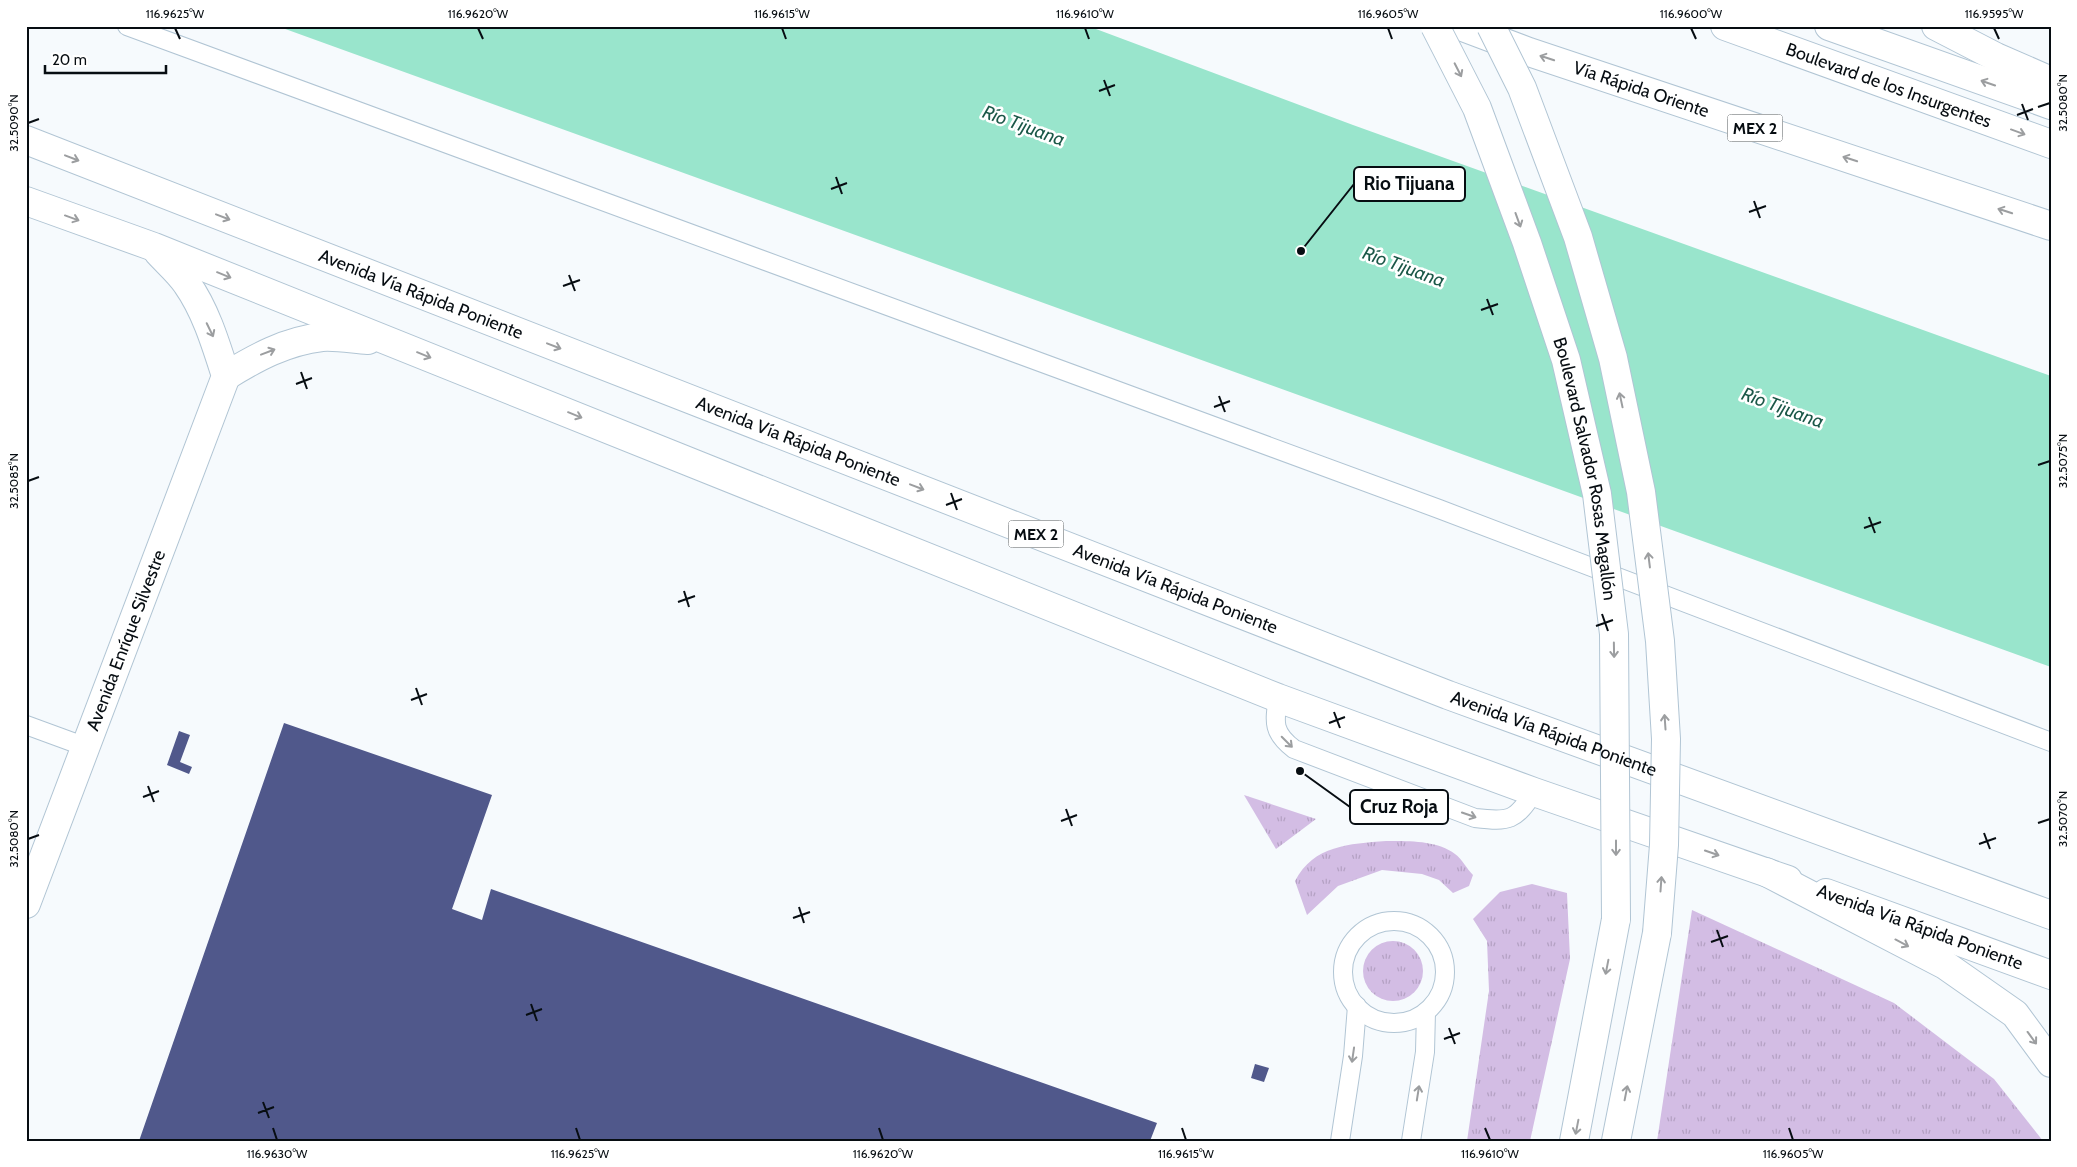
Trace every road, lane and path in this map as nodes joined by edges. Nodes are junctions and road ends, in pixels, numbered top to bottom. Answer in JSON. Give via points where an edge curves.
{"nodes":[{"id":1,"x":127,"y":26,"type":"edge"},
{"id":2,"x":1435,"y":26,"type":"edge"},
{"id":3,"x":1460,"y":26,"type":"edge"},
{"id":4,"x":1491,"y":26,"type":"edge"},
{"id":5,"x":1725,"y":26,"type":"edge"},
{"id":6,"x":1829,"y":26,"type":"edge"},
{"id":7,"x":1936,"y":26,"type":"edge"},
{"id":8,"x":2051,"y":81,"type":"edge"},
{"id":9,"x":2051,"y":105,"type":"edge"},
{"id":10,"x":26,"y":140,"type":"edge"},
{"id":11,"x":2051,"y":144,"type":"edge"},
{"id":12,"x":26,"y":201,"type":"edge"},
{"id":13,"x":2051,"y":226,"type":"edge"},
{"id":14,"x":154,"y":247,"type":"junction"},
{"id":15,"x":389,"y":341,"type":"junction"},
{"id":16,"x":226,"y":376,"type":"junction"},
{"id":17,"x":1278,"y":698,"type":"junction"},
{"id":18,"x":26,"y":724,"type":"edge"},
{"id":19,"x":2051,"y":742,"type":"edge"},
{"id":20,"x":86,"y":747,"type":"junction"},
{"id":21,"x":1534,"y":792,"type":"junction"},
{"id":22,"x":1766,"y":872,"type":"junction"},
{"id":23,"x":26,"y":904,"type":"edge"},
{"id":24,"x":2051,"y":915,"type":"edge"},
{"id":25,"x":2051,"y":975,"type":"edge"},
{"id":26,"x":1357,"y":1006,"type":"junction"},
{"id":27,"x":1426,"y":1012,"type":"junction"},
{"id":28,"x":2051,"y":1063,"type":"edge"},
{"id":29,"x":1340,"y":1141,"type":"edge"},
{"id":30,"x":1411,"y":1141,"type":"edge"},
{"id":31,"x":1574,"y":1141,"type":"edge"},
{"id":32,"x":1616,"y":1141,"type":"edge"}],
"edges":[{"from":1,"to":19,"type":"lane","via":[[1448,512]]},
{"from":2,"to":31,"type":"main road","name":"Boulevard Salvador Rosas Magallón","one_way":true,"bridge":true,"via":[[1477,108],[1527,243],[1566,360],[1597,494],[1614,634],[1616,919]]},
{"from":13,"to":3,"type":"main road","name":"Vía Rápida Oriente","number":"MEX 2","one_way":true,"via":[[1529,52]]},
{"from":32,"to":4,"type":"main road","one_way":true,"bridge":true,"via":[[1658,933],[1666,739],[1660,641],[1641,492],[1613,358],[1578,237],[1522,88]]},
{"from":5,"to":11,"type":"main road","name":"Boulevard de los Insurgentes","one_way":true},
{"from":9,"to":6,"type":"main road","name":"Boulevard de los Insurgentes","one_way":true},
{"from":7,"to":8,"type":"main road"},
{"from":10,"to":24,"type":"main road","name":"Avenida Vía Rápida Poniente","number":"MEX 2","one_way":true,"via":[[1448,695]]},
{"from":12,"to":14,"type":"main road","name":"Avenida Vía Rápida Poniente","one_way":true},
{"from":14,"to":15,"type":"main road","name":"Avenida Vía Rápida Poniente","one_way":true},
{"from":14,"to":16,"type":"main road","one_way":true,"via":[[187,284],[215,340]]},
{"from":16,"to":15,"type":"main road","one_way":true,"via":[[256,357],[298,342],[322,337]]},
{"from":15,"to":17,"type":"main road","name":"Avenida Vía Rápida Poniente","one_way":true},
{"from":16,"to":20,"type":"main road","name":"Avenida Enríque Silvestre"},
{"from":17,"to":21,"type":"main road","name":"Avenida Vía Rápida Poniente"},
{"from":17,"to":21,"type":"lane","one_way":true,"via":[[1276,730],[1294,749],[1475,818],[1506,819],[1517,815]]},
{"from":18,"to":20,"type":"lane"},
{"from":20,"to":23,"type":"main road","name":"Avenida Enríque Silvestre"},
{"from":21,"to":22,"type":"main road","name":"Avenida Vía Rápida Poniente","one_way":true},
{"from":22,"to":25,"type":"main road","name":"Avenida Vía Rápida Poniente"},
{"from":22,"to":28,"type":"main road","one_way":true,"via":[[1945,965],[2015,1014]]},
{"from":26,"to":27,"type":"lane","via":[[1378,1020],[1390,1023],[1415,1019]]},
{"from":26,"to":27,"type":"lane","via":[[1343,978],[1344,961],[1350,946],[1375,924],[1407,922],[1434,940],[1446,970],[1437,1000]]},
{"from":26,"to":29,"type":"lane","one_way":true},
{"from":30,"to":27,"type":"lane","one_way":true,"via":[[1425,1052]]}]}
